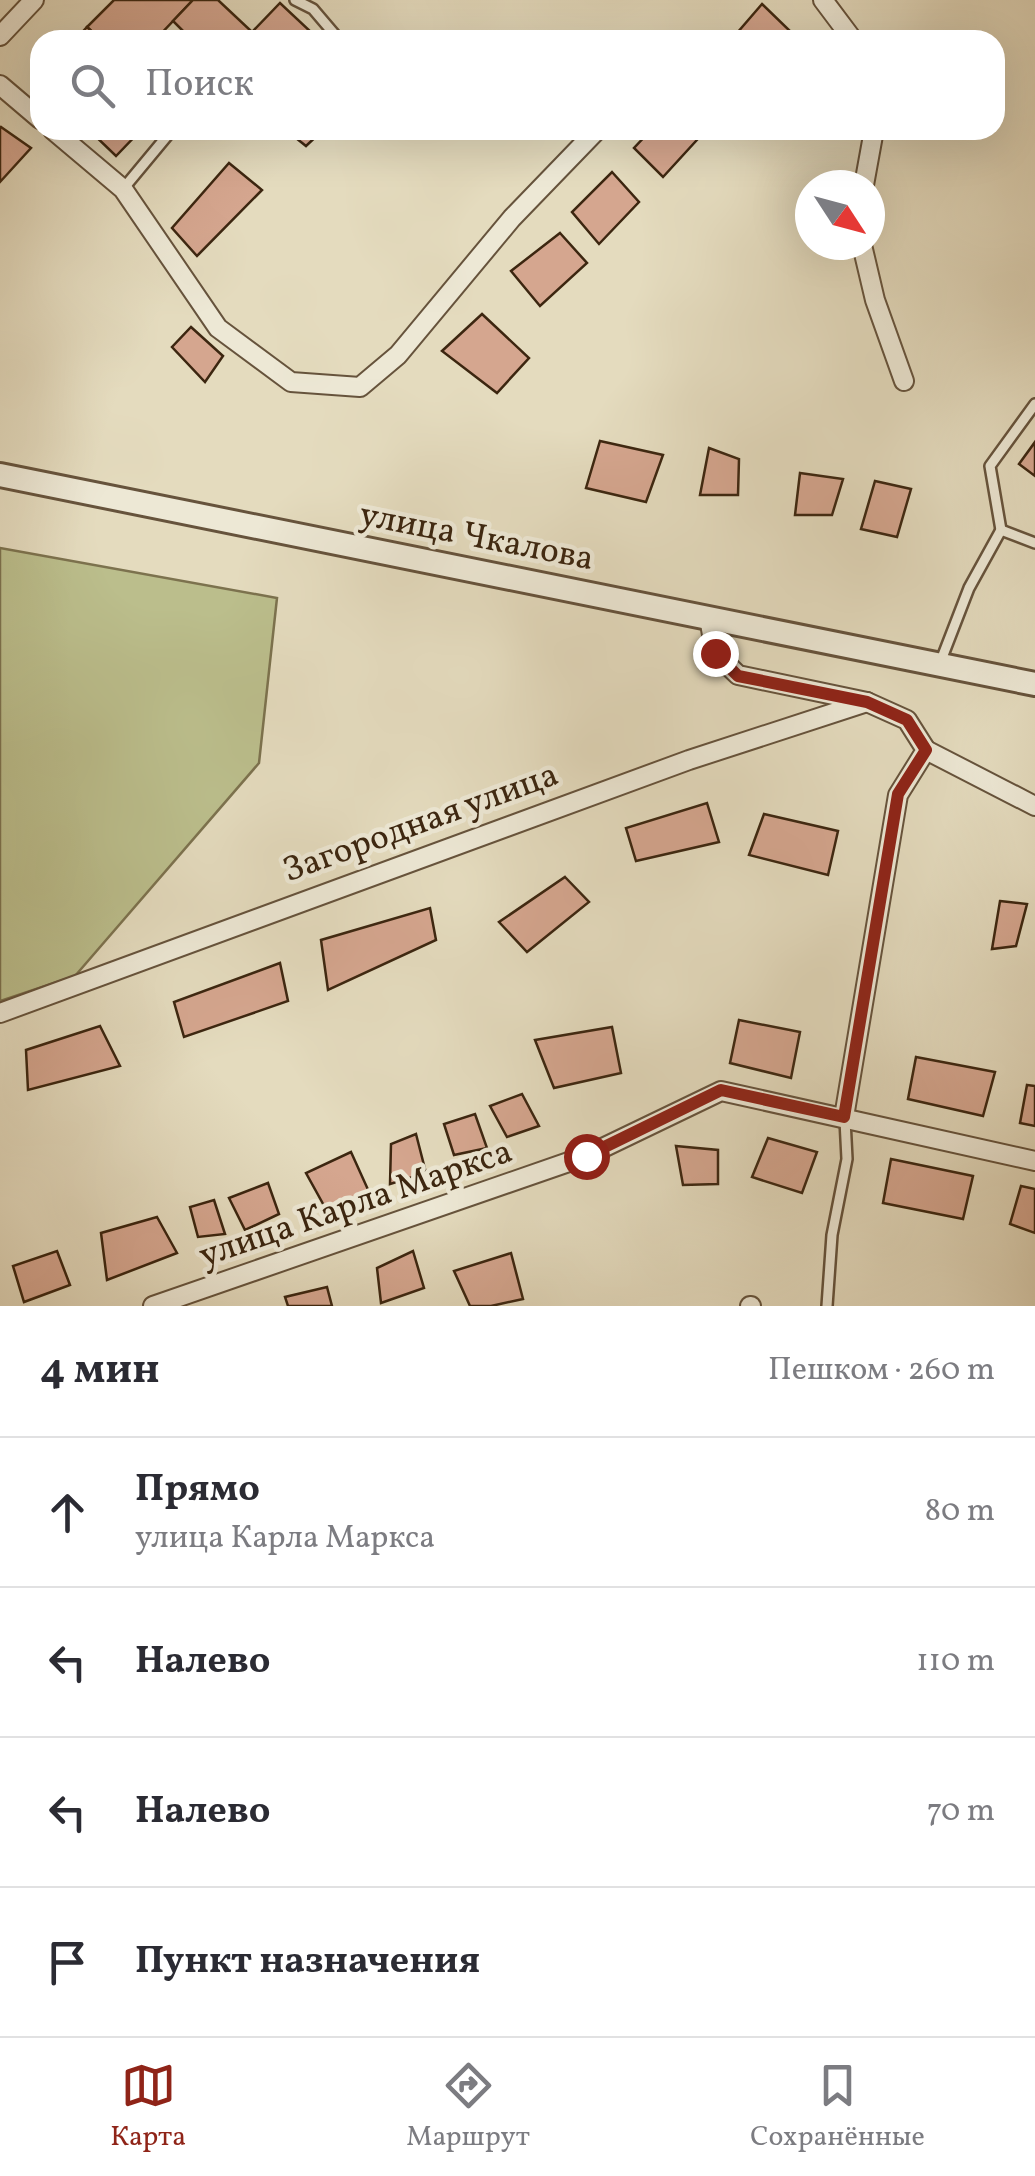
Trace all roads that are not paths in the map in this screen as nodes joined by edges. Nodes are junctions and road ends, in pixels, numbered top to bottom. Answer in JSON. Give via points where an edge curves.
{"nodes":[{"id":1,"x":34,"y":0,"type":"edge"},
{"id":2,"x":295,"y":0,"type":"edge"},
{"id":3,"x":321,"y":0,"type":"edge"},
{"id":4,"x":823,"y":0,"type":"edge"},
{"id":5,"x":313,"y":9,"type":"junction"},
{"id":6,"x":331,"y":30,"type":"edge"},
{"id":7,"x":846,"y":30,"type":"edge"},
{"id":8,"x":0,"y":36,"type":"edge"},
{"id":9,"x":0,"y":85,"type":"edge"},
{"id":10,"x":30,"y":110,"type":"edge"},
{"id":11,"x":65,"y":140,"type":"edge"},
{"id":12,"x":164,"y":140,"type":"edge"},
{"id":13,"x":587,"y":140,"type":"edge"},
{"id":14,"x":872,"y":140,"type":"edge"},
{"id":15,"x":867,"y":170,"type":"edge"},
{"id":16,"x":123,"y":189,"type":"junction"},
{"id":17,"x":866,"y":260,"type":"edge"},
{"id":18,"x":904,"y":381,"type":"dead end"},
{"id":19,"x":1035,"y":404,"type":"edge"},
{"id":20,"x":0,"y":475,"type":"edge"},
{"id":21,"x":1001,"y":530,"type":"junction"},
{"id":22,"x":1035,"y":543,"type":"edge"},
{"id":23,"x":710,"y":617,"type":"junction"},
{"id":24,"x":939,"y":666,"type":"junction"},
{"id":25,"x":1035,"y":684,"type":"edge"},
{"id":26,"x":867,"y":702,"type":"junction"},
{"id":27,"x":926,"y":750,"type":"junction"},
{"id":28,"x":1035,"y":806,"type":"edge"},
{"id":29,"x":0,"y":1014,"type":"edge"},
{"id":30,"x":844,"y":1117,"type":"junction"},
{"id":31,"x":1035,"y":1161,"type":"edge"},
{"id":32,"x":152,"y":1306,"type":"edge"},
{"id":33,"x":827,"y":1306,"type":"edge"}],
"edges":[{"from":1,"to":8,"type":"street"},
{"from":2,"to":5,"type":"lane"},
{"from":3,"to":5,"type":"lane"},
{"from":4,"to":7,"type":"street"},
{"from":5,"to":6,"type":"lane"},
{"from":9,"to":10,"type":"street"},
{"from":11,"to":16,"type":"street"},
{"from":12,"to":16,"type":"lane"},
{"from":13,"to":16,"type":"street","via":[[398,355],[360,387],[292,382],[218,328]]},
{"from":14,"to":15,"type":"street"},
{"from":17,"to":18,"type":"street"},
{"from":19,"to":21,"type":"lane","via":[[990,466]]},
{"from":20,"to":23,"type":"street","name":"улица Чкалова"},
{"from":21,"to":22,"type":"lane"},
{"from":21,"to":24,"type":"lane","via":[[968,588]]},
{"from":23,"to":24,"type":"street","name":"улица Чкалова"},
{"from":23,"to":26,"type":"street","via":[[715,653],[738,676]]},
{"from":24,"to":25,"type":"street"},
{"from":26,"to":27,"type":"street","via":[[907,720]]},
{"from":26,"to":29,"type":"street","name":"Загородная улица","via":[[690,760]]},
{"from":27,"to":28,"type":"street"},
{"from":27,"to":30,"type":"street","via":[[898,794]]},
{"from":30,"to":31,"type":"street","name":"улица Карла Маркса"},
{"from":30,"to":32,"type":"street","name":"улица Карла Маркса","via":[[721,1090],[586,1156]]},
{"from":30,"to":33,"type":"lane","via":[[847,1159]]}]}
